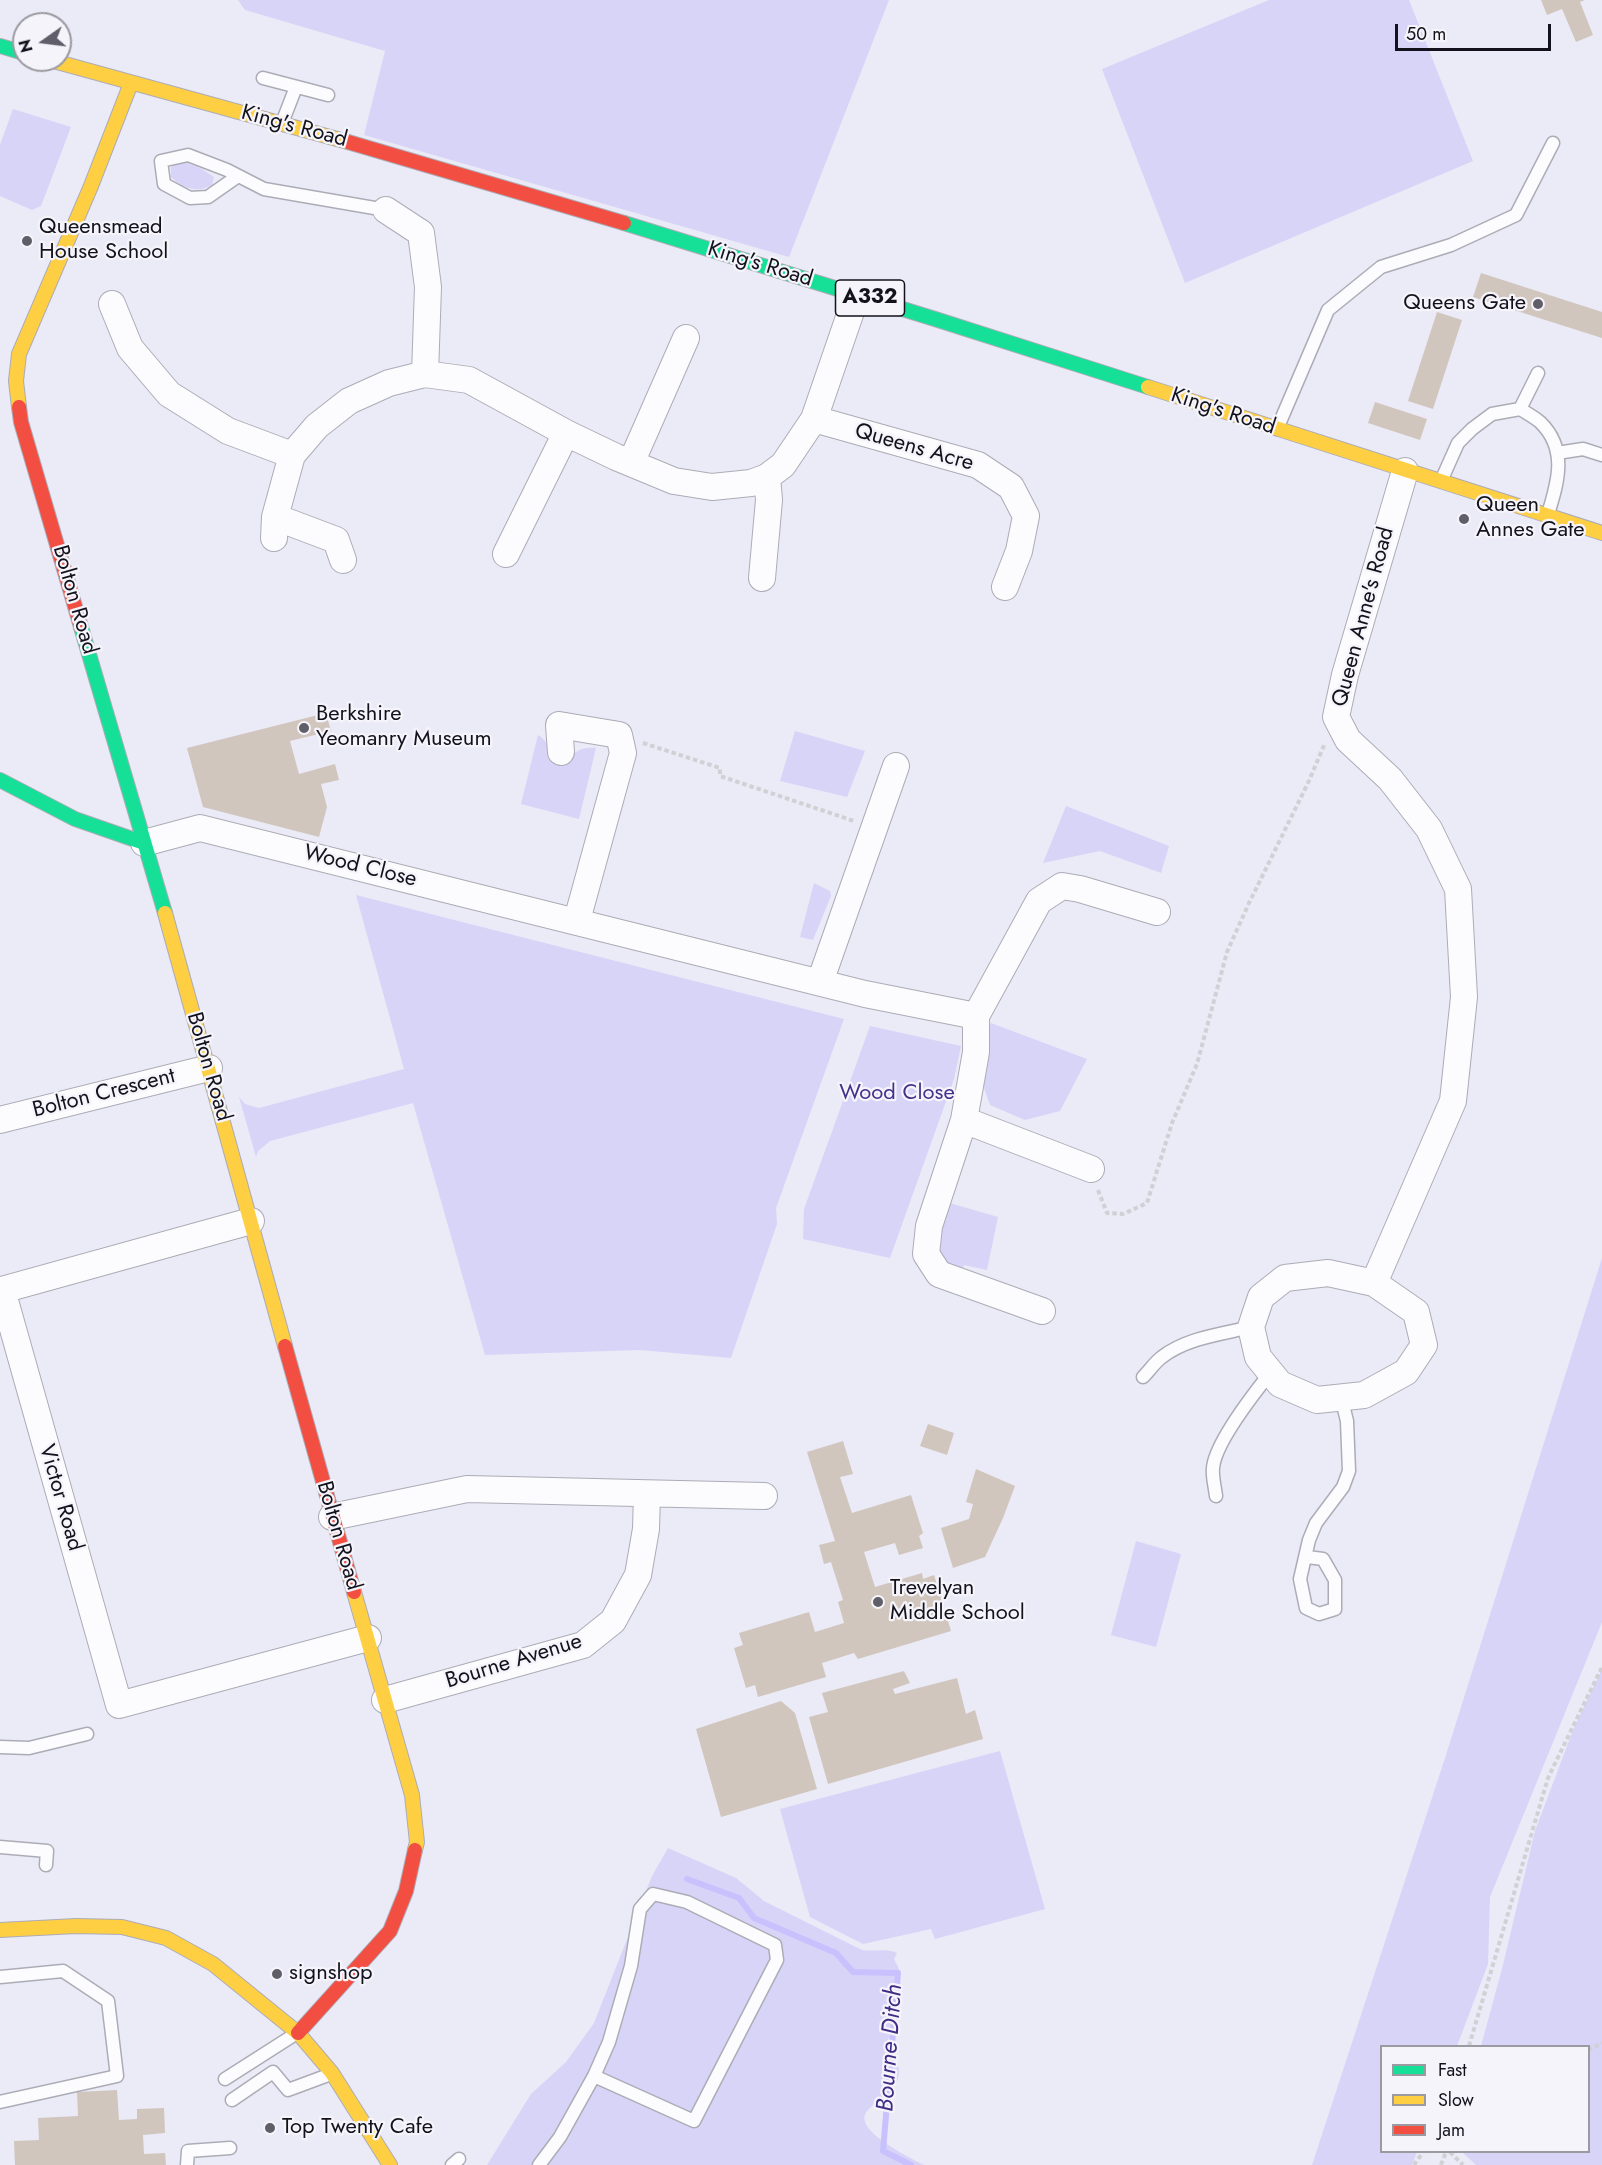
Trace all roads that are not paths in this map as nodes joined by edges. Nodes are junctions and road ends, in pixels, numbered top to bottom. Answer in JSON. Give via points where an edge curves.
{"nodes":[{"id":1,"x":72,"y":66,"type":"edge"},
{"id":2,"x":263,"y":78,"type":"dead end"},
{"id":3,"x":131,"y":83,"type":"junction"},
{"id":4,"x":296,"y":87,"type":"junction"},
{"id":5,"x":328,"y":95,"type":"dead end"},
{"id":6,"x":282,"y":124,"type":"junction"},
{"id":7,"x":1552,"y":143,"type":"dead end"},
{"id":8,"x":238,"y":176,"type":"junction"},
{"id":9,"x":386,"y":210,"type":"joint"},
{"id":10,"x":857,"y":294,"type":"junction"},
{"id":11,"x":112,"y":304,"type":"dead end"},
{"id":12,"x":686,"y":338,"type":"dead end"},
{"id":13,"x":1538,"y":373,"type":"dead end"},
{"id":14,"x":425,"y":374,"type":"junction"},
{"id":15,"x":1520,"y":409,"type":"junction"},
{"id":16,"x":814,"y":419,"type":"junction"},
{"id":17,"x":1277,"y":430,"type":"junction"},
{"id":18,"x":566,"y":433,"type":"junction"},
{"id":19,"x":1557,"y":453,"type":"junction"},
{"id":20,"x":292,"y":455,"type":"junction"},
{"id":21,"x":1602,"y":455,"type":"edge"},
{"id":22,"x":631,"y":463,"type":"junction"},
{"id":23,"x":1405,"y":471,"type":"junction"},
{"id":24,"x":767,"y":477,"type":"junction"},
{"id":25,"x":1440,"y":481,"type":"junction"},
{"id":26,"x":1548,"y":515,"type":"junction"},
{"id":27,"x":1602,"y":533,"type":"edge"},
{"id":28,"x":506,"y":554,"type":"dead end"},
{"id":29,"x":343,"y":560,"type":"dead end"},
{"id":30,"x":762,"y":579,"type":"dead end"},
{"id":31,"x":1005,"y":587,"type":"dead end"},
{"id":32,"x":561,"y":752,"type":"dead end"},
{"id":33,"x":896,"y":766,"type":"dead end"},
{"id":34,"x":0,"y":780,"type":"edge"},
{"id":35,"x":144,"y":843,"type":"junction"},
{"id":36,"x":1157,"y":912,"type":"dead end"},
{"id":37,"x":577,"y":920,"type":"junction"},
{"id":38,"x":820,"y":982,"type":"junction"},
{"id":39,"x":976,"y":1016,"type":"junction"},
{"id":40,"x":209,"y":1068,"type":"junction"},
{"id":41,"x":0,"y":1120,"type":"edge"},
{"id":42,"x":964,"y":1120,"type":"junction"},
{"id":43,"x":1090,"y":1169,"type":"road end"},
{"id":44,"x":251,"y":1221,"type":"junction"},
{"id":45,"x":1374,"y":1282,"type":"junction"},
{"id":46,"x":1042,"y":1311,"type":"dead end"},
{"id":47,"x":1251,"y":1327,"type":"junction"},
{"id":48,"x":1271,"y":1372,"type":"junction"},
{"id":49,"x":1143,"y":1377,"type":"dead end"},
{"id":50,"x":1341,"y":1397,"type":"junction"},
{"id":51,"x":647,"y":1494,"type":"junction"},
{"id":52,"x":764,"y":1496,"type":"dead end"},
{"id":53,"x":1216,"y":1496,"type":"dead end"},
{"id":54,"x":332,"y":1517,"type":"junction"},
{"id":55,"x":1306,"y":1557,"type":"junction"},
{"id":56,"x":368,"y":1638,"type":"junction"},
{"id":57,"x":386,"y":1700,"type":"junction"},
{"id":58,"x":87,"y":1734,"type":"dead end"},
{"id":59,"x":0,"y":1746,"type":"edge"},
{"id":60,"x":0,"y":1847,"type":"edge"},
{"id":61,"x":46,"y":1865,"type":"dead end"},
{"id":62,"x":0,"y":1930,"type":"edge"},
{"id":63,"x":0,"y":1977,"type":"edge"},
{"id":64,"x":298,"y":2033,"type":"junction"},
{"id":65,"x":332,"y":2073,"type":"junction"},
{"id":66,"x":594,"y":2076,"type":"junction"},
{"id":67,"x":225,"y":2079,"type":"dead end"},
{"id":68,"x":232,"y":2100,"type":"dead end"},
{"id":69,"x":0,"y":2102,"type":"edge"},
{"id":70,"x":230,"y":2148,"type":"dead end"},
{"id":71,"x":187,"y":2165,"type":"edge"},
{"id":72,"x":390,"y":2165,"type":"edge"},
{"id":73,"x":539,"y":2165,"type":"edge"}],
"edges":[{"from":1,"to":3,"type":"street","name":"King's Road","number":"A332"},
{"from":2,"to":4,"type":"lane"},
{"from":3,"to":6,"type":"street","name":"King's Road","number":"A332"},
{"from":3,"to":35,"type":"street","name":"Bolton Road","via":[[19,354],[16,381],[21,422]]},
{"from":4,"to":5,"type":"lane"},
{"from":4,"to":6,"type":"lane"},
{"from":6,"to":10,"type":"street","name":"King's Road","number":"A332"},
{"from":7,"to":17,"type":"lane","via":[[1516,215],[1451,245],[1381,267],[1328,310]]},
{"from":8,"to":8,"type":"lane","via":[[188,154],[161,161],[164,184],[190,198],[208,197]]},
{"from":8,"to":9,"type":"lane","via":[[264,189]]},
{"from":9,"to":14,"type":"street","via":[[421,233],[428,287]]},
{"from":10,"to":16,"type":"street"},
{"from":10,"to":17,"type":"street","name":"King's Road","number":"A332"},
{"from":11,"to":20,"type":"street","via":[[130,348],[169,394],[228,431]]},
{"from":12,"to":22,"type":"street"},
{"from":13,"to":15,"type":"lane"},
{"from":14,"to":18,"type":"street","via":[[469,380]]},
{"from":14,"to":20,"type":"street","via":[[389,383],[349,401],[317,426]]},
{"from":15,"to":19,"type":"lane","via":[[1540,422]]},
{"from":15,"to":25,"type":"lane","via":[[1492,414],[1473,429],[1458,443]]},
{"from":16,"to":24,"type":"street","via":[[783,465]]},
{"from":16,"to":31,"type":"street","name":"Queens Acre","via":[[978,465],[1011,487],[1026,516],[1019,551]]},
{"from":17,"to":23,"type":"street","name":"King's Road","number":"A332"},
{"from":18,"to":22,"type":"street"},
{"from":18,"to":28,"type":"street"},
{"from":19,"to":21,"type":"lane","via":[[1583,449]]},
{"from":19,"to":26,"type":"lane","via":[[1560,465]]},
{"from":20,"to":29,"type":"street","via":[[275,528],[336,540]]},
{"from":22,"to":24,"type":"street","via":[[674,481],[712,487],[751,483]]},
{"from":23,"to":25,"type":"street","name":"King's Road","number":"A332"},
{"from":23,"to":45,"type":"street","name":"Queen Anne's Road","via":[[1336,717],[1348,740],[1390,779],[1429,829],[1458,889],[1464,997],[1453,1101]]},
{"from":24,"to":30,"type":"street"},
{"from":25,"to":26,"type":"street","name":"King's Road","number":"A332"},
{"from":26,"to":27,"type":"street","name":"King's Road","number":"A332"},
{"from":32,"to":37,"type":"street","via":[[559,725],[619,735],[623,753]]},
{"from":33,"to":38,"type":"street"},
{"from":34,"to":35,"type":"street","via":[[75,819]]},
{"from":35,"to":37,"type":"street","name":"Wood Close","via":[[200,828]]},
{"from":35,"to":40,"type":"street","name":"Bolton Road"},
{"from":36,"to":39,"type":"street","via":[[1062,886],[1039,901]]},
{"from":37,"to":38,"type":"street","name":"Wood Close"},
{"from":38,"to":39,"type":"street","name":"Wood Close"},
{"from":39,"to":42,"type":"street","via":[[976,1052]]},
{"from":40,"to":41,"type":"street","name":"Bolton Crescent"},
{"from":40,"to":44,"type":"street","name":"Bolton Road"},
{"from":42,"to":43,"type":"street"},
{"from":42,"to":46,"type":"street","via":[[929,1226],[926,1254],[939,1274]]},
{"from":44,"to":54,"type":"street","name":"Bolton Road"},
{"from":44,"to":56,"type":"street","name":"Victor Road","via":[[2,1290],[119,1705]]},
{"from":45,"to":47,"type":"street","via":[[1328,1273],[1285,1278],[1261,1297]]},
{"from":45,"to":50,"type":"street","via":[[1416,1312],[1424,1345],[1406,1372],[1364,1395]]},
{"from":47,"to":48,"type":"street","via":[[1258,1358]]},
{"from":47,"to":49,"type":"lane","via":[[1175,1348]]},
{"from":48,"to":50,"type":"street","via":[[1280,1384],[1317,1400]]},
{"from":48,"to":53,"type":"lane","via":[[1222,1443],[1213,1467]]},
{"from":50,"to":55,"type":"lane","via":[[1347,1421],[1349,1471],[1343,1487],[1316,1523]]},
{"from":51,"to":52,"type":"street"},
{"from":51,"to":54,"type":"street","via":[[467,1489]]},
{"from":51,"to":57,"type":"street","name":"Bourne Avenue","via":[[638,1575],[613,1621],[583,1645]]},
{"from":54,"to":56,"type":"street","name":"Bolton Road"},
{"from":55,"to":55,"type":"lane","via":[[1300,1579],[1306,1608],[1319,1614],[1335,1609],[1335,1580],[1329,1569],[1323,1559]]},
{"from":56,"to":57,"type":"street","name":"Bolton Road"},
{"from":57,"to":64,"type":"street","name":"Bolton Road","via":[[412,1795],[417,1842],[406,1891],[390,1931]]},
{"from":58,"to":59,"type":"lane","via":[[29,1748]]},
{"from":60,"to":61,"type":"lane","via":[[47,1851]]},
{"from":62,"to":64,"type":"street","via":[[122,1927],[166,1938],[213,1964]]},
{"from":63,"to":69,"type":"lane","via":[[63,1971],[108,2001],[117,2076]]},
{"from":64,"to":65,"type":"street"},
{"from":64,"to":67,"type":"lane"},
{"from":65,"to":68,"type":"lane","via":[[288,2090],[273,2072]]},
{"from":65,"to":72,"type":"street"},
{"from":66,"to":66,"type":"lane","via":[[609,2042],[631,1966],[640,1909],[654,1894],[687,1902],[775,1945],[777,1960],[694,2121]]},
{"from":66,"to":73,"type":"lane","via":[[560,2137]]},
{"from":70,"to":71,"type":"lane","via":[[188,2151]]}]}
